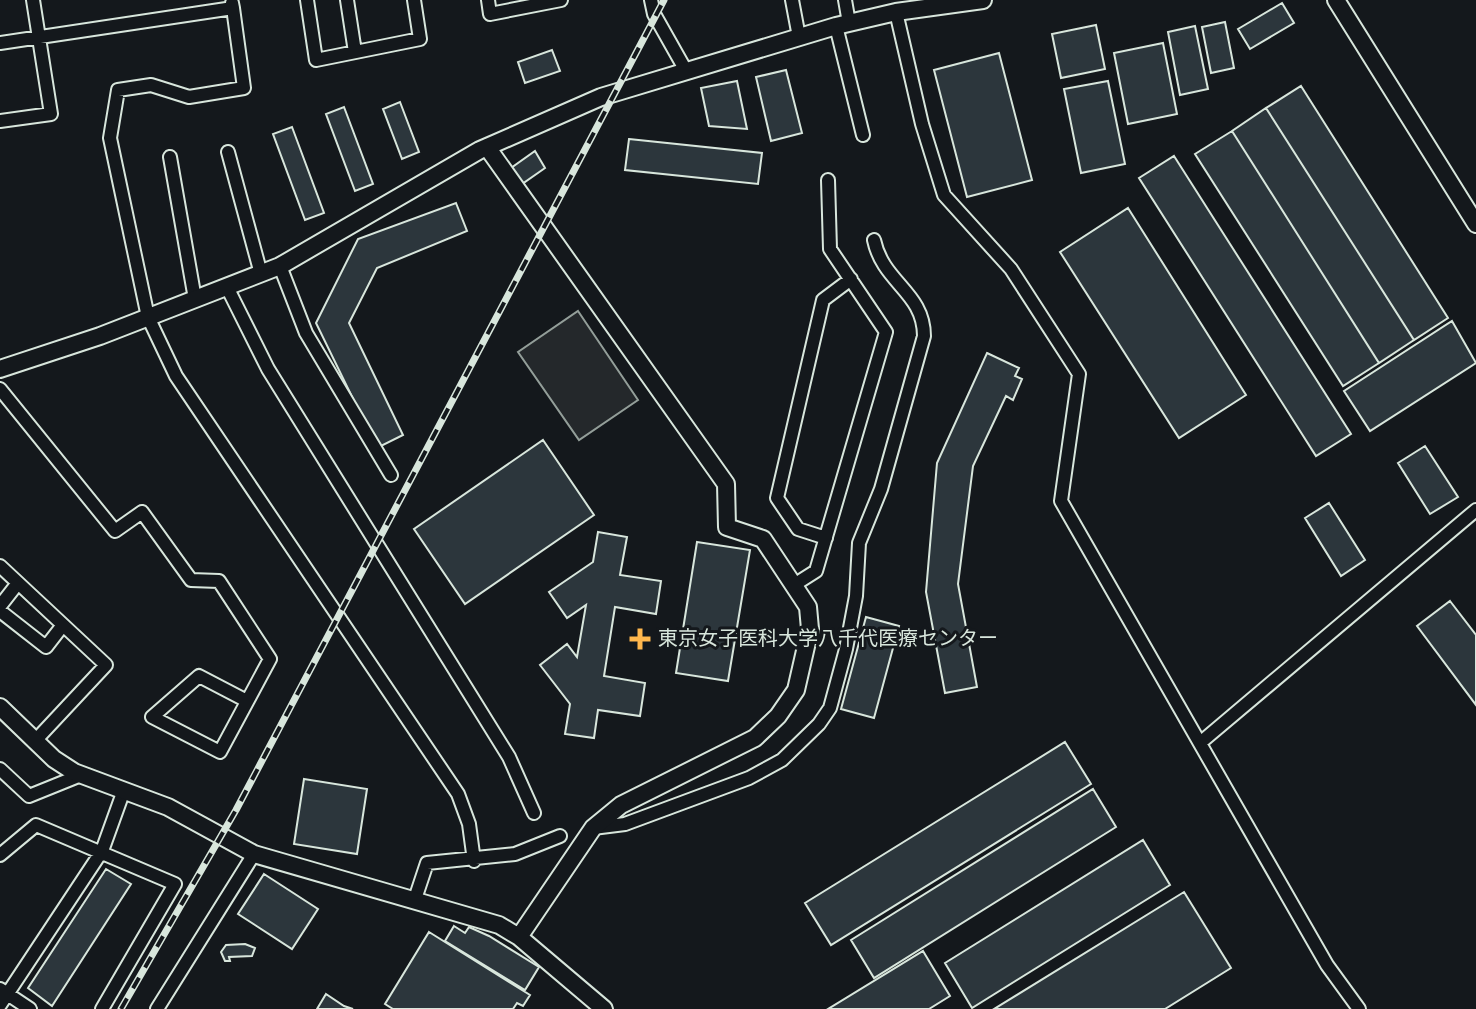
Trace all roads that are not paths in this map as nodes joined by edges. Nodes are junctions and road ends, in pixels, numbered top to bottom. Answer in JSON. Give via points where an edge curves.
{"nodes":[{"id":1,"x":33,"y":0,"type":"edge"},
{"id":2,"x":307,"y":0,"type":"edge"},
{"id":3,"x":347,"y":0,"type":"edge"},
{"id":4,"x":414,"y":0,"type":"edge"},
{"id":5,"x":488,"y":0,"type":"edge"},
{"id":6,"x":561,"y":0,"type":"edge"},
{"id":7,"x":651,"y":0,"type":"edge"},
{"id":8,"x":792,"y":0,"type":"edge"},
{"id":9,"x":845,"y":0,"type":"edge"},
{"id":10,"x":983,"y":0,"type":"edge"},
{"id":11,"x":1336,"y":0,"type":"edge"},
{"id":12,"x":232,"y":4,"type":"edge"},
{"id":13,"x":920,"y":4,"type":"edge"},
{"id":14,"x":896,"y":12,"type":"junction"},
{"id":15,"x":843,"y":25,"type":"junction"},
{"id":16,"x":39,"y":36,"type":"junction"},
{"id":17,"x":799,"y":37,"type":"junction"},
{"id":18,"x":0,"y":43,"type":"edge"},
{"id":19,"x":355,"y":52,"type":"junction"},
{"id":20,"x":685,"y":69,"type":"junction"},
{"id":21,"x":0,"y":121,"type":"edge"},
{"id":22,"x":863,"y":135,"type":"dead end"},
{"id":23,"x":487,"y":147,"type":"junction"},
{"id":24,"x":228,"y":152,"type":"dead end"},
{"id":25,"x":170,"y":157,"type":"dead end"},
{"id":26,"x":828,"y":180,"type":"dead end"},
{"id":27,"x":1476,"y":224,"type":"edge"},
{"id":28,"x":874,"y":240,"type":"dead end"},
{"id":29,"x":280,"y":266,"type":"junction"},
{"id":30,"x":261,"y":274,"type":"junction"},
{"id":31,"x":851,"y":279,"type":"junction"},
{"id":32,"x":227,"y":287,"type":"junction"},
{"id":33,"x":195,"y":299,"type":"junction"},
{"id":34,"x":148,"y":317,"type":"junction"},
{"id":35,"x":0,"y":369,"type":"edge"},
{"id":36,"x":0,"y":389,"type":"edge"},
{"id":37,"x":391,"y":475,"type":"dead end"},
{"id":38,"x":1476,"y":510,"type":"edge"},
{"id":39,"x":826,"y":538,"type":"junction"},
{"id":40,"x":0,"y":566,"type":"edge"},
{"id":41,"x":18,"y":583,"type":"junction"},
{"id":42,"x":794,"y":585,"type":"junction"},
{"id":43,"x":0,"y":609,"type":"edge"},
{"id":44,"x":63,"y":625,"type":"junction"},
{"id":45,"x":247,"y":701,"type":"junction"},
{"id":46,"x":0,"y":707,"type":"edge"},
{"id":47,"x":34,"y":742,"type":"junction"},
{"id":48,"x":1200,"y":743,"type":"junction"},
{"id":49,"x":0,"y":769,"type":"edge"},
{"id":50,"x":81,"y":775,"type":"junction"},
{"id":51,"x":124,"y":790,"type":"junction"},
{"id":52,"x":534,"y":813,"type":"dead end"},
{"id":53,"x":593,"y":828,"type":"junction"},
{"id":54,"x":560,"y":836,"type":"dead end"},
{"id":55,"x":102,"y":851,"type":"junction"},
{"id":56,"x":254,"y":854,"type":"junction"},
{"id":57,"x":0,"y":855,"type":"edge"},
{"id":58,"x":474,"y":861,"type":"junction"},
{"id":59,"x":415,"y":899,"type":"junction"},
{"id":60,"x":519,"y":937,"type":"junction"},
{"id":61,"x":4,"y":991,"type":"edge"},
{"id":62,"x":0,"y":1005,"type":"edge"},
{"id":63,"x":30,"y":1009,"type":"edge"},
{"id":64,"x":102,"y":1009,"type":"edge"},
{"id":65,"x":157,"y":1009,"type":"edge"},
{"id":66,"x":604,"y":1009,"type":"edge"},
{"id":67,"x":1359,"y":1009,"type":"edge"}],
"edges":[{"from":1,"to":16,"type":"street"},
{"from":2,"to":19,"type":"street","via":[[316,60]]},
{"from":3,"to":19,"type":"street"},
{"from":4,"to":19,"type":"street","via":[[420,39]]},
{"from":5,"to":6,"type":"street","via":[[490,14]]},
{"from":7,"to":20,"type":"street"},
{"from":8,"to":17,"type":"street"},
{"from":9,"to":15,"type":"street"},
{"from":10,"to":13,"type":"street"},
{"from":11,"to":27,"type":"street"},
{"from":12,"to":16,"type":"street"},
{"from":12,"to":34,"type":"street","via":[[244,88],[189,97],[151,85],[118,90],[110,138]]},
{"from":13,"to":14,"type":"street"},
{"from":14,"to":15,"type":"street"},
{"from":14,"to":48,"type":"street","via":[[944,195],[1011,269],[1079,374],[1061,501]]},
{"from":15,"to":17,"type":"street"},
{"from":15,"to":22,"type":"street"},
{"from":16,"to":18,"type":"street"},
{"from":16,"to":21,"type":"street","via":[[51,114]]},
{"from":17,"to":20,"type":"street"},
{"from":20,"to":23,"type":"street","via":[[589,101]]},
{"from":23,"to":29,"type":"street"},
{"from":23,"to":42,"type":"street","via":[[726,484],[727,527],[763,539]]},
{"from":24,"to":30,"type":"street"},
{"from":25,"to":33,"type":"street"},
{"from":26,"to":31,"type":"street","via":[[830,249]]},
{"from":28,"to":53,"type":"street","via":[[878,257],[921,310],[924,336],[881,489],[859,543],[856,596],[830,708],[803,743],[749,778],[625,824]]},
{"from":29,"to":30,"type":"street"},
{"from":29,"to":37,"type":"street","via":[[306,333]]},
{"from":30,"to":32,"type":"street"},
{"from":31,"to":39,"type":"street","via":[[886,332]]},
{"from":31,"to":39,"type":"street","via":[[823,300],[777,498],[798,529]]},
{"from":32,"to":33,"type":"street"},
{"from":32,"to":52,"type":"street","via":[[268,369],[509,757]]},
{"from":33,"to":34,"type":"street"},
{"from":34,"to":35,"type":"street"},
{"from":34,"to":58,"type":"street","via":[[176,376],[458,794]]},
{"from":36,"to":45,"type":"street","via":[[115,531],[142,512],[191,580],[219,581],[270,659]]},
{"from":38,"to":48,"type":"street"},
{"from":39,"to":42,"type":"street","via":[[816,571]]},
{"from":40,"to":41,"type":"street"},
{"from":41,"to":43,"type":"street"},
{"from":41,"to":44,"type":"street"},
{"from":42,"to":53,"type":"street","via":[[808,607],[810,629],[796,690],[778,716],[755,738],[621,805]]},
{"from":43,"to":44,"type":"street","via":[[46,647]]},
{"from":44,"to":47,"type":"street","via":[[106,665]]},
{"from":45,"to":45,"type":"street","via":[[220,752],[152,717],[199,676]]},
{"from":46,"to":47,"type":"street"},
{"from":47,"to":50,"type":"street"},
{"from":48,"to":67,"type":"street","via":[[1327,965]]},
{"from":49,"to":50,"type":"street","via":[[29,796]]},
{"from":50,"to":51,"type":"street"},
{"from":51,"to":55,"type":"street"},
{"from":51,"to":56,"type":"street","via":[[168,807]]},
{"from":53,"to":60,"type":"street"},
{"from":54,"to":58,"type":"street","via":[[515,854]]},
{"from":55,"to":57,"type":"street","via":[[36,825]]},
{"from":55,"to":61,"type":"street"},
{"from":55,"to":64,"type":"street","via":[[175,884]]},
{"from":56,"to":59,"type":"street"},
{"from":56,"to":65,"type":"street"},
{"from":58,"to":59,"type":"street","via":[[427,863]]},
{"from":59,"to":60,"type":"street","via":[[499,925]]},
{"from":60,"to":66,"type":"street"},
{"from":61,"to":62,"type":"street"},
{"from":61,"to":63,"type":"street"}]}
